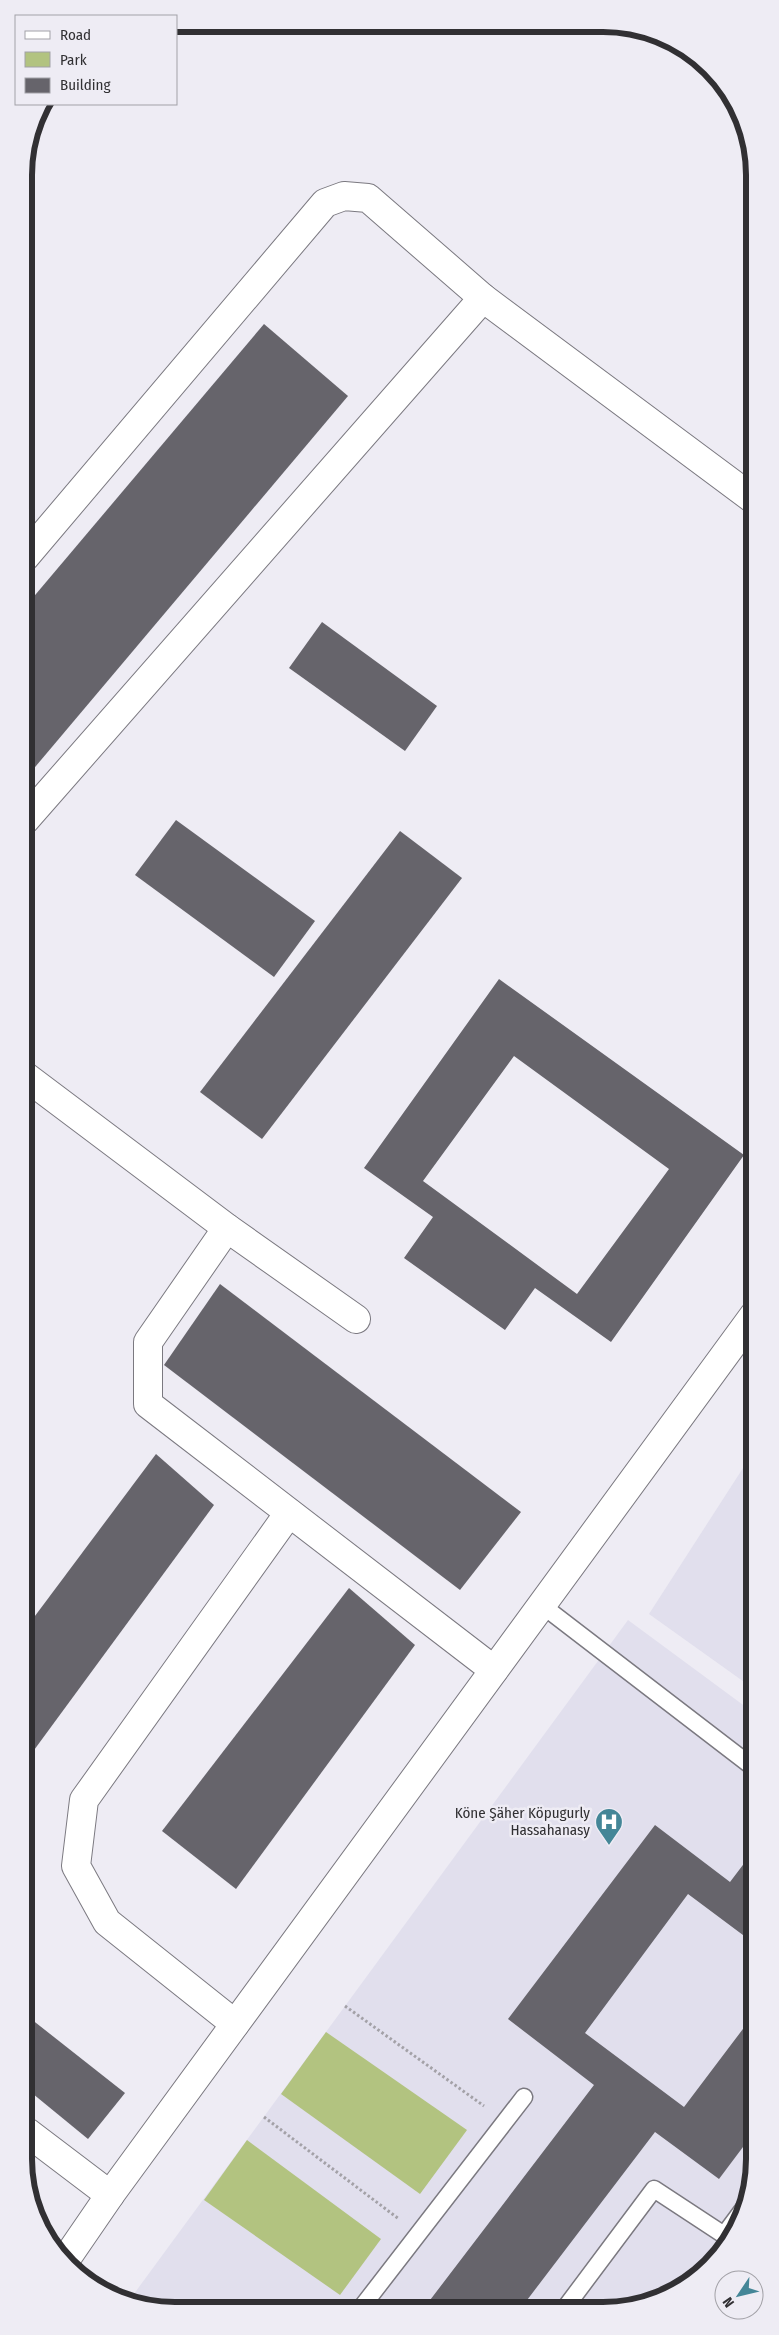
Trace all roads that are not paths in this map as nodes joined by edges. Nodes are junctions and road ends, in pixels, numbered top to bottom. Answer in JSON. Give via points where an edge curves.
{"nodes":[{"id":1,"x":483,"y":298,"type":"junction"},
{"id":2,"x":746,"y":494,"type":"edge"},
{"id":3,"x":33,"y":548,"type":"edge"},
{"id":4,"x":33,"y":811,"type":"edge"},
{"id":5,"x":33,"y":1081,"type":"edge"},
{"id":6,"x":228,"y":1228,"type":"junction"},
{"id":7,"x":356,"y":1319,"type":"dead end"},
{"id":8,"x":746,"y":1326,"type":"edge"},
{"id":9,"x":289,"y":1513,"type":"junction"},
{"id":10,"x":542,"y":1606,"type":"junction"},
{"id":11,"x":494,"y":1670,"type":"junction"},
{"id":12,"x":746,"y":1762,"type":"edge"},
{"id":13,"x":235,"y":2024,"type":"junction"},
{"id":14,"x":524,"y":2097,"type":"dead end"},
{"id":15,"x":32,"y":2136,"type":"edge"},
{"id":16,"x":110,"y":2195,"type":"junction"},
{"id":17,"x":727,"y":2231,"type":"edge"},
{"id":18,"x":69,"y":2255,"type":"edge"},
{"id":19,"x":366,"y":2302,"type":"edge"},
{"id":20,"x":569,"y":2302,"type":"edge"}],
"edges":[{"from":1,"to":2,"type":"street"},
{"from":1,"to":3,"type":"street","via":[[368,198],[344,196],[325,203]]},
{"from":1,"to":4,"type":"street"},
{"from":5,"to":6,"type":"street"},
{"from":6,"to":7,"type":"street"},
{"from":6,"to":9,"type":"street","via":[[148,1342],[148,1404]]},
{"from":8,"to":10,"type":"street"},
{"from":9,"to":11,"type":"street"},
{"from":9,"to":13,"type":"street","via":[[84,1800],[76,1866],[107,1922]]},
{"from":10,"to":11,"type":"street"},
{"from":10,"to":12,"type":"lane"},
{"from":11,"to":13,"type":"street"},
{"from":13,"to":16,"type":"street"},
{"from":14,"to":19,"type":"lane"},
{"from":15,"to":16,"type":"street"},
{"from":16,"to":18,"type":"street"},
{"from":17,"to":20,"type":"lane","via":[[724,2235],[654,2189]]}]}
